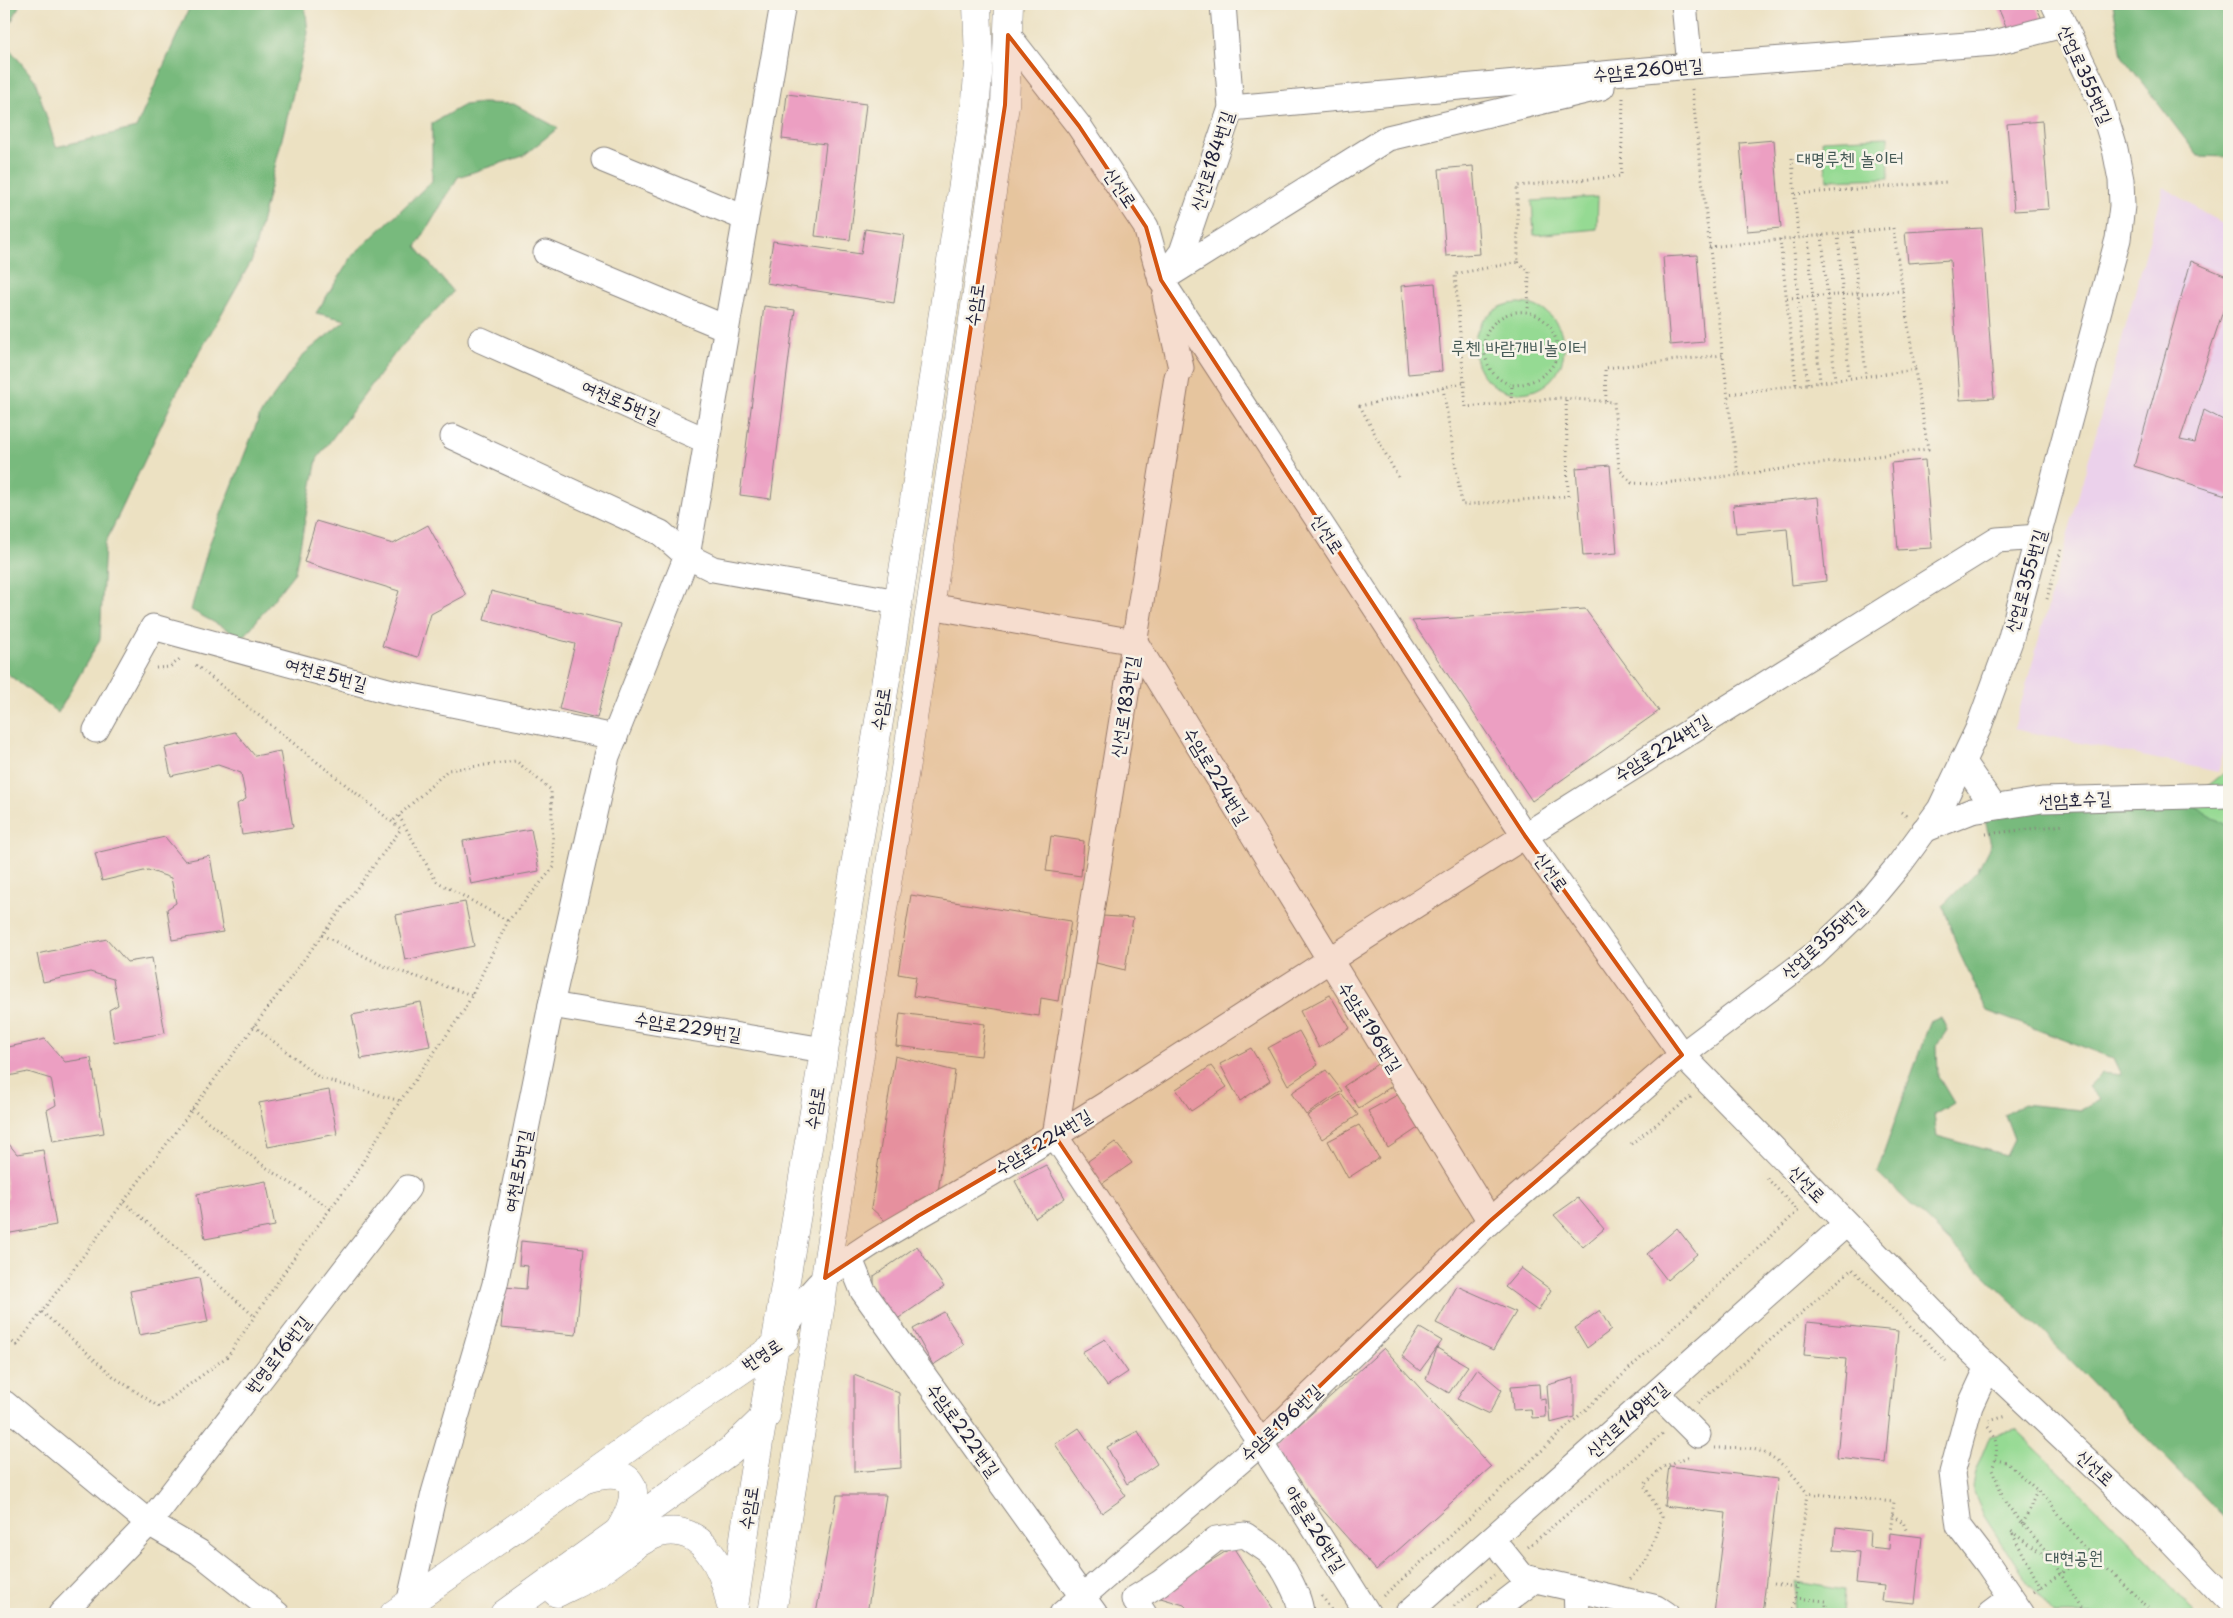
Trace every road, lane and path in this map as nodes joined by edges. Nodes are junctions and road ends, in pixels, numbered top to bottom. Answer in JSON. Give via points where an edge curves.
{"nodes":[{"id":1,"x":783,"y":4,"type":"edge"},
{"id":2,"x":976,"y":4,"type":"edge"},
{"id":3,"x":988,"y":4,"type":"edge"},
{"id":4,"x":1009,"y":4,"type":"edge"},
{"id":5,"x":1223,"y":4,"type":"edge"},
{"id":6,"x":1684,"y":4,"type":"edge"},
{"id":7,"x":2058,"y":14,"type":"edge"},
{"id":8,"x":1008,"y":35,"type":"junction"},
{"id":9,"x":1690,"y":66,"type":"junction"},
{"id":10,"x":1624,"y":82,"type":"junction"},
{"id":11,"x":1231,"y":108,"type":"junction"},
{"id":12,"x":1792,"y":158,"type":"dead end"},
{"id":13,"x":604,"y":160,"type":"dead end"},
{"id":14,"x":1947,"y":182,"type":"dead end"},
{"id":15,"x":1795,"y":194,"type":"junction"},
{"id":16,"x":746,"y":218,"type":"junction"},
{"id":17,"x":1852,"y":232,"type":"junction"},
{"id":18,"x":1838,"y":234,"type":"junction"},
{"id":19,"x":1822,"y":235,"type":"junction"},
{"id":20,"x":1808,"y":236,"type":"junction"},
{"id":21,"x":1798,"y":237,"type":"junction"},
{"id":22,"x":1793,"y":238,"type":"junction"},
{"id":23,"x":1780,"y":240,"type":"junction"},
{"id":24,"x":1709,"y":247,"type":"junction"},
{"id":25,"x":546,"y":253,"type":"dead end"},
{"id":26,"x":1518,"y":262,"type":"junction"},
{"id":27,"x":1161,"y":280,"type":"junction"},
{"id":28,"x":1903,"y":291,"type":"junction"},
{"id":29,"x":1858,"y":294,"type":"junction"},
{"id":30,"x":1843,"y":295,"type":"junction"},
{"id":31,"x":1827,"y":296,"type":"junction"},
{"id":32,"x":1813,"y":297,"type":"junction"},
{"id":33,"x":1787,"y":298,"type":"junction"},
{"id":34,"x":1797,"y":298,"type":"junction"},
{"id":35,"x":1528,"y":312,"type":"junction"},
{"id":36,"x":726,"y":328,"type":"junction"},
{"id":37,"x":481,"y":340,"type":"dead end"},
{"id":38,"x":1723,"y":355,"type":"junction"},
{"id":39,"x":1915,"y":370,"type":"junction"},
{"id":40,"x":1866,"y":376,"type":"junction"},
{"id":41,"x":1849,"y":378,"type":"junction"},
{"id":42,"x":1835,"y":380,"type":"junction"},
{"id":43,"x":1820,"y":382,"type":"junction"},
{"id":44,"x":1464,"y":383,"type":"junction"},
{"id":45,"x":1808,"y":384,"type":"junction"},
{"id":46,"x":1512,"y":385,"type":"junction"},
{"id":47,"x":1796,"y":385,"type":"junction"},
{"id":48,"x":1443,"y":388,"type":"junction"},
{"id":49,"x":1728,"y":394,"type":"junction"},
{"id":50,"x":1566,"y":398,"type":"junction"},
{"id":51,"x":1606,"y":401,"type":"junction"},
{"id":52,"x":1512,"y":403,"type":"junction"},
{"id":53,"x":452,"y":437,"type":"dead end"},
{"id":54,"x":707,"y":441,"type":"junction"},
{"id":55,"x":1738,"y":475,"type":"junction"},
{"id":56,"x":1398,"y":477,"type":"dead end"},
{"id":57,"x":2039,"y":537,"type":"junction"},
{"id":58,"x":1998,"y":540,"type":"junction"},
{"id":59,"x":2061,"y":547,"type":"dead end"},
{"id":60,"x":687,"y":556,"type":"junction"},
{"id":61,"x":2028,"y":575,"type":"junction"},
{"id":62,"x":898,"y":602,"type":"junction"},
{"id":63,"x":2046,"y":602,"type":"dead end"},
{"id":64,"x":930,"y":606,"type":"junction"},
{"id":65,"x":1135,"y":642,"type":"junction"},
{"id":66,"x":191,"y":661,"type":"dead end"},
{"id":67,"x":96,"y":730,"type":"dead end"},
{"id":68,"x":615,"y":737,"type":"junction"},
{"id":69,"x":1962,"y":761,"type":"junction"},
{"id":70,"x":2229,"y":795,"type":"edge"},
{"id":71,"x":1994,"y":807,"type":"junction"},
{"id":72,"x":399,"y":816,"type":"junction"},
{"id":73,"x":392,"y":822,"type":"junction"},
{"id":74,"x":1924,"y":830,"type":"junction"},
{"id":75,"x":1525,"y":836,"type":"junction"},
{"id":76,"x":508,"y":921,"type":"junction"},
{"id":77,"x":322,"y":935,"type":"junction"},
{"id":78,"x":1329,"y":960,"type":"junction"},
{"id":79,"x":472,"y":995,"type":"junction"},
{"id":80,"x":551,"y":1005,"type":"junction"},
{"id":81,"x":254,"y":1026,"type":"junction"},
{"id":82,"x":824,"y":1050,"type":"junction"},
{"id":83,"x":1682,"y":1055,"type":"junction"},
{"id":84,"x":400,"y":1100,"type":"junction"},
{"id":85,"x":1698,"y":1104,"type":"dead end"},
{"id":86,"x":192,"y":1109,"type":"junction"},
{"id":87,"x":1055,"y":1136,"type":"junction"},
{"id":88,"x":1632,"y":1144,"type":"dead end"},
{"id":89,"x":1764,"y":1176,"type":"dead end"},
{"id":90,"x":408,"y":1188,"type":"dead end"},
{"id":91,"x":124,"y":1202,"type":"junction"},
{"id":92,"x":331,"y":1209,"type":"junction"},
{"id":93,"x":1490,"y":1221,"type":"junction"},
{"id":94,"x":1850,"y":1228,"type":"junction"},
{"id":95,"x":850,"y":1259,"type":"junction"},
{"id":96,"x":825,"y":1278,"type":"junction"},
{"id":97,"x":42,"y":1312,"type":"junction"},
{"id":98,"x":254,"y":1316,"type":"junction"},
{"id":99,"x":4,"y":1337,"type":"edge"},
{"id":100,"x":816,"y":1339,"type":"junction"},
{"id":101,"x":776,"y":1344,"type":"junction"},
{"id":102,"x":1948,"y":1363,"type":"dead end"},
{"id":103,"x":1988,"y":1367,"type":"junction"},
{"id":104,"x":4,"y":1402,"type":"edge"},
{"id":105,"x":1970,"y":1406,"type":"junction"},
{"id":106,"x":763,"y":1420,"type":"junction"},
{"id":107,"x":1685,"y":1425,"type":"junction"},
{"id":108,"x":1262,"y":1443,"type":"junction"},
{"id":109,"x":1995,"y":1460,"type":"junction"},
{"id":110,"x":583,"y":1480,"type":"junction"},
{"id":111,"x":2037,"y":1491,"type":"junction"},
{"id":112,"x":1807,"y":1493,"type":"junction"},
{"id":113,"x":1892,"y":1515,"type":"junction"},
{"id":114,"x":149,"y":1523,"type":"junction"},
{"id":115,"x":2023,"y":1524,"type":"junction"},
{"id":116,"x":619,"y":1532,"type":"junction"},
{"id":117,"x":1890,"y":1532,"type":"dead end"},
{"id":118,"x":1907,"y":1532,"type":"dead end"},
{"id":119,"x":2090,"y":1553,"type":"junction"},
{"id":120,"x":1506,"y":1557,"type":"junction"},
{"id":121,"x":2055,"y":1564,"type":"junction"},
{"id":122,"x":2061,"y":1574,"type":"junction"},
{"id":123,"x":1633,"y":1576,"type":"dead end"},
{"id":124,"x":1534,"y":1580,"type":"junction"},
{"id":125,"x":1774,"y":1584,"type":"dead end"},
{"id":126,"x":1796,"y":1587,"type":"junction"},
{"id":127,"x":2041,"y":1588,"type":"junction"},
{"id":128,"x":1576,"y":1589,"type":"junction"},
{"id":129,"x":1795,"y":1598,"type":"junction"},
{"id":130,"x":2022,"y":1602,"type":"edge"},
{"id":131,"x":2229,"y":1602,"type":"edge"},
{"id":132,"x":1090,"y":1605,"type":"edge"},
{"id":133,"x":402,"y":1609,"type":"edge"},
{"id":134,"x":1441,"y":1611,"type":"edge"},
{"id":135,"x":1367,"y":1612,"type":"edge"},
{"id":136,"x":61,"y":1614,"type":"edge"},
{"id":137,"x":277,"y":1614,"type":"edge"},
{"id":138,"x":504,"y":1614,"type":"edge"},
{"id":139,"x":516,"y":1614,"type":"edge"},
{"id":140,"x":732,"y":1614,"type":"edge"},
{"id":141,"x":772,"y":1614,"type":"edge"},
{"id":142,"x":1062,"y":1614,"type":"edge"},
{"id":143,"x":1144,"y":1614,"type":"edge"},
{"id":144,"x":1301,"y":1614,"type":"edge"},
{"id":145,"x":1407,"y":1614,"type":"edge"},
{"id":146,"x":1490,"y":1614,"type":"edge"},
{"id":147,"x":1577,"y":1614,"type":"edge"},
{"id":148,"x":1666,"y":1614,"type":"edge"},
{"id":149,"x":1793,"y":1614,"type":"edge"},
{"id":150,"x":1826,"y":1614,"type":"edge"},
{"id":151,"x":1991,"y":1614,"type":"edge"},
{"id":152,"x":2085,"y":1614,"type":"edge"},
{"id":153,"x":2155,"y":1614,"type":"edge"}],
"edges":[{"from":1,"to":16,"type":"street","name":"여천로5번길"},
{"from":2,"to":62,"type":"main road","name":"수암로","via":[[979,62],[976,100]]},
{"from":3,"to":8,"type":"main road"},
{"from":4,"to":8,"type":"main road","name":"수암로"},
{"from":5,"to":11,"type":"street","name":"신선로184번길"},
{"from":6,"to":9,"type":"street"},
{"from":7,"to":9,"type":"street","name":"수암로260번길","via":[[1994,43]]},
{"from":7,"to":57,"type":"street","name":"산업로355번길","via":[[2100,100],[2115,149],[2122,206],[2118,239]]},
{"from":8,"to":27,"type":"street","name":"신선로","via":[[1079,126],[1146,227]]},
{"from":8,"to":64,"type":"main road","name":"수암로","via":[[1005,106]]},
{"from":9,"to":10,"type":"street"},
{"from":9,"to":11,"type":"street","name":"수암로260번길"},
{"from":9,"to":24,"type":"path"},
{"from":10,"to":26,"type":"path","via":[[1621,176],[1517,186]]},
{"from":10,"to":27,"type":"street","via":[[1388,138]]},
{"from":11,"to":27,"type":"street","name":"신선로184번길","via":[[1182,252]]},
{"from":12,"to":15,"type":"path"},
{"from":13,"to":16,"type":"street"},
{"from":14,"to":15,"type":"path"},
{"from":15,"to":21,"type":"path"},
{"from":16,"to":36,"type":"street","name":"여천로5번길"},
{"from":17,"to":18,"type":"path"},
{"from":17,"to":28,"type":"path","via":[[1894,228]]},
{"from":17,"to":29,"type":"path"},
{"from":18,"to":19,"type":"path"},
{"from":18,"to":30,"type":"path"},
{"from":19,"to":20,"type":"path"},
{"from":19,"to":31,"type":"path"},
{"from":20,"to":21,"type":"path"},
{"from":20,"to":32,"type":"path"},
{"from":21,"to":22,"type":"path"},
{"from":22,"to":23,"type":"path"},
{"from":22,"to":34,"type":"path"},
{"from":23,"to":24,"type":"path"},
{"from":23,"to":33,"type":"path"},
{"from":24,"to":38,"type":"path"},
{"from":25,"to":36,"type":"street"},
{"from":26,"to":35,"type":"path","via":[[1529,272]]},
{"from":26,"to":44,"type":"path","via":[[1455,274]]},
{"from":27,"to":65,"type":"street","name":"신선로183번길","via":[[1181,368]]},
{"from":27,"to":75,"type":"street","name":"신선로"},
{"from":28,"to":29,"type":"path"},
{"from":28,"to":39,"type":"path"},
{"from":29,"to":30,"type":"path"},
{"from":29,"to":40,"type":"path"},
{"from":30,"to":31,"type":"path"},
{"from":30,"to":41,"type":"path"},
{"from":31,"to":32,"type":"path"},
{"from":31,"to":42,"type":"path"},
{"from":32,"to":34,"type":"path"},
{"from":32,"to":43,"type":"path"},
{"from":33,"to":34,"type":"path"},
{"from":33,"to":47,"type":"path"},
{"from":34,"to":45,"type":"path"},
{"from":35,"to":46,"type":"path","via":[[1502,317],[1490,328],[1485,341],[1489,369]]},
{"from":35,"to":46,"type":"path","via":[[1550,326],[1556,339],[1557,355],[1543,377],[1531,383]]},
{"from":36,"to":54,"type":"street","name":"여천로5번길"},
{"from":37,"to":54,"type":"street","name":"여천로5번길"},
{"from":38,"to":49,"type":"path"},
{"from":38,"to":51,"type":"path","via":[[1605,368]]},
{"from":39,"to":40,"type":"path"},
{"from":39,"to":55,"type":"path","via":[[1928,449]]},
{"from":40,"to":41,"type":"path"},
{"from":41,"to":42,"type":"path"},
{"from":42,"to":43,"type":"path"},
{"from":43,"to":45,"type":"path"},
{"from":44,"to":48,"type":"path"},
{"from":44,"to":52,"type":"path","via":[[1466,407]]},
{"from":45,"to":47,"type":"path"},
{"from":46,"to":52,"type":"path"},
{"from":47,"to":49,"type":"path"},
{"from":48,"to":50,"type":"path","via":[[1462,505],[1568,496]]},
{"from":48,"to":56,"type":"path","via":[[1360,406]]},
{"from":49,"to":55,"type":"path"},
{"from":50,"to":51,"type":"path"},
{"from":50,"to":52,"type":"path"},
{"from":51,"to":55,"type":"path","via":[[1614,402],[1620,469],[1632,483],[1654,484]]},
{"from":53,"to":60,"type":"street","via":[[660,533]]},
{"from":54,"to":60,"type":"street","name":"여천로5번길"},
{"from":57,"to":58,"type":"street"},
{"from":57,"to":61,"type":"street","name":"산업로355번길"},
{"from":58,"to":61,"type":"street"},
{"from":58,"to":75,"type":"street","name":"수암로224번길","via":[[1696,726]]},
{"from":59,"to":63,"type":"path"},
{"from":60,"to":62,"type":"street","via":[[713,569]]},
{"from":60,"to":68,"type":"street","name":"여천로5번길"},
{"from":61,"to":69,"type":"street","name":"산업로355번길","via":[[2007,650],[1978,729]]},
{"from":62,"to":82,"type":"main road","name":"수암로"},
{"from":64,"to":65,"type":"street"},
{"from":64,"to":96,"type":"main road","name":"수암로"},
{"from":65,"to":78,"type":"street","name":"수암로224번길"},
{"from":65,"to":87,"type":"street","name":"신선로183번길"},
{"from":66,"to":73,"type":"path"},
{"from":67,"to":68,"type":"street","name":"여천로5번길","via":[[153,628],[392,692]]},
{"from":68,"to":80,"type":"street","name":"여천로5번길","via":[[607,756]]},
{"from":69,"to":71,"type":"street"},
{"from":69,"to":74,"type":"street","name":"산업로355번길","via":[[1940,809]]},
{"from":70,"to":71,"type":"street","name":"선암호수길","via":[[2042,800]]},
{"from":71,"to":74,"type":"street","name":"선암호수길","via":[[1972,811]]},
{"from":72,"to":73,"type":"path"},
{"from":72,"to":76,"type":"path","via":[[436,881]]},
{"from":72,"to":76,"type":"path","via":[[448,770],[516,761],[551,790],[554,867]]},
{"from":73,"to":77,"type":"path","via":[[401,829]]},
{"from":74,"to":83,"type":"street","name":"산업로355번길","via":[[1864,907],[1814,955]]},
{"from":75,"to":78,"type":"street","name":"수암로224번길"},
{"from":75,"to":83,"type":"street","name":"신선로"},
{"from":76,"to":79,"type":"path"},
{"from":77,"to":79,"type":"path","via":[[384,966]]},
{"from":77,"to":81,"type":"path"},
{"from":78,"to":87,"type":"street","name":"수암로224번길"},
{"from":78,"to":93,"type":"street","name":"수암로196번길"},
{"from":79,"to":84,"type":"path"},
{"from":80,"to":82,"type":"street","name":"수암로229번길"},
{"from":80,"to":133,"type":"street","name":"여천로5번길","via":[[495,1284]]},
{"from":81,"to":84,"type":"path","via":[[320,1078]]},
{"from":81,"to":86,"type":"path"},
{"from":82,"to":101,"type":"main road","name":"수암로"},
{"from":83,"to":93,"type":"street","name":"수암로196번길"},
{"from":83,"to":94,"type":"street","name":"신선로"},
{"from":84,"to":92,"type":"path","via":[[352,1181]]},
{"from":85,"to":88,"type":"path","via":[[1691,1097]]},
{"from":86,"to":91,"type":"path"},
{"from":86,"to":92,"type":"path","via":[[264,1166]]},
{"from":87,"to":95,"type":"street","name":"수암로224번길"},
{"from":87,"to":108,"type":"street","name":"야음로26번길"},
{"from":89,"to":135,"type":"path","via":[[1798,1211]]},
{"from":90,"to":114,"type":"street","name":"번영로16번길"},
{"from":91,"to":97,"type":"path"},
{"from":91,"to":98,"type":"path"},
{"from":92,"to":98,"type":"path"},
{"from":93,"to":108,"type":"street","name":"수암로196번길"},
{"from":94,"to":103,"type":"street","name":"신선로"},
{"from":94,"to":107,"type":"street","name":"신선로149번길"},
{"from":95,"to":96,"type":"street","name":"수암로224번길"},
{"from":95,"to":132,"type":"street","name":"수암로222번길","via":[[863,1291]]},
{"from":96,"to":100,"type":"main road","name":"수암로"},
{"from":96,"to":101,"type":"street","name":"수암로224번길","via":[[799,1308]]},
{"from":97,"to":98,"type":"path","via":[[114,1377],[159,1407],[228,1356]]},
{"from":97,"to":99,"type":"path","via":[[17,1345]]},
{"from":100,"to":101,"type":"main road","name":"번영로","via":[[799,1336]]},
{"from":100,"to":106,"type":"main road","name":"번영로","via":[[788,1389]]},
{"from":100,"to":141,"type":"main road","name":"수암로"},
{"from":101,"to":106,"type":"main road","name":"수암로"},
{"from":101,"to":110,"type":"main road","name":"번영로"},
{"from":102,"to":107,"type":"path","via":[[1852,1269]]},
{"from":103,"to":105,"type":"street"},
{"from":103,"to":131,"type":"street","name":"신선로","via":[[2149,1519]]},
{"from":104,"to":114,"type":"street"},
{"from":105,"to":109,"type":"path","via":[[1995,1435]]},
{"from":105,"to":130,"type":"street","via":[[1952,1473],[1959,1526]]},
{"from":106,"to":116,"type":"main road","name":"번영로","via":[[731,1450]]},
{"from":106,"to":140,"type":"main road","name":"수암로"},
{"from":107,"to":112,"type":"path","via":[[1768,1455],[1797,1479]]},
{"from":107,"to":120,"type":"path"},
{"from":107,"to":120,"type":"street","via":[[1626,1442]]},
{"from":107,"to":123,"type":"path","via":[[1663,1467],[1644,1484],[1662,1517],[1646,1561]]},
{"from":107,"to":145,"type":"street","name":"신선로149번길"},
{"from":108,"to":132,"type":"street","name":"수암로196번길"},
{"from":108,"to":135,"type":"street","name":"야음로26번길"},
{"from":109,"to":111,"type":"path","via":[[2006,1462]]},
{"from":109,"to":115,"type":"path","via":[[1992,1468],[2006,1504]]},
{"from":110,"to":116,"type":"main road","via":[[614,1475],[632,1484],[633,1506]]},
{"from":110,"to":133,"type":"main road","name":"번영로"},
{"from":111,"to":115,"type":"path"},
{"from":111,"to":119,"type":"path","via":[[2049,1501]]},
{"from":112,"to":113,"type":"path","via":[[1894,1502]]},
{"from":112,"to":126,"type":"path"},
{"from":113,"to":117,"type":"path"},
{"from":113,"to":118,"type":"path","via":[[1903,1522]]},
{"from":114,"to":136,"type":"street","name":"번영로16번길"},
{"from":114,"to":137,"type":"street","via":[[199,1552]]},
{"from":115,"to":121,"type":"path"},
{"from":116,"to":138,"type":"main road","name":"번영로"},
{"from":119,"to":122,"type":"path"},
{"from":119,"to":153,"type":"path"},
{"from":120,"to":124,"type":"street","via":[[1523,1577]]},
{"from":120,"to":134,"type":"street"},
{"from":120,"to":134,"type":"path"},
{"from":121,"to":122,"type":"path"},
{"from":121,"to":127,"type":"path","via":[[2011,1531]]},
{"from":122,"to":127,"type":"path"},
{"from":122,"to":152,"type":"path"},
{"from":124,"to":128,"type":"street"},
{"from":124,"to":146,"type":"street"},
{"from":125,"to":126,"type":"path"},
{"from":126,"to":129,"type":"path"},
{"from":127,"to":130,"type":"path"},
{"from":128,"to":147,"type":"street"},
{"from":128,"to":148,"type":"street","via":[[1657,1608]]},
{"from":129,"to":149,"type":"path"},
{"from":129,"to":150,"type":"path","via":[[1826,1601]]},
{"from":130,"to":151,"type":"street"},
{"from":132,"to":142,"type":"street","name":"수암로196번길"},
{"from":139,"to":140,"type":"main road","via":[[598,1572],[645,1540],[668,1532],[689,1535],[708,1548],[722,1572]]},
{"from":143,"to":144,"type":"street","via":[[1134,1599],[1216,1539],[1245,1535],[1273,1554],[1293,1586]]}]}
